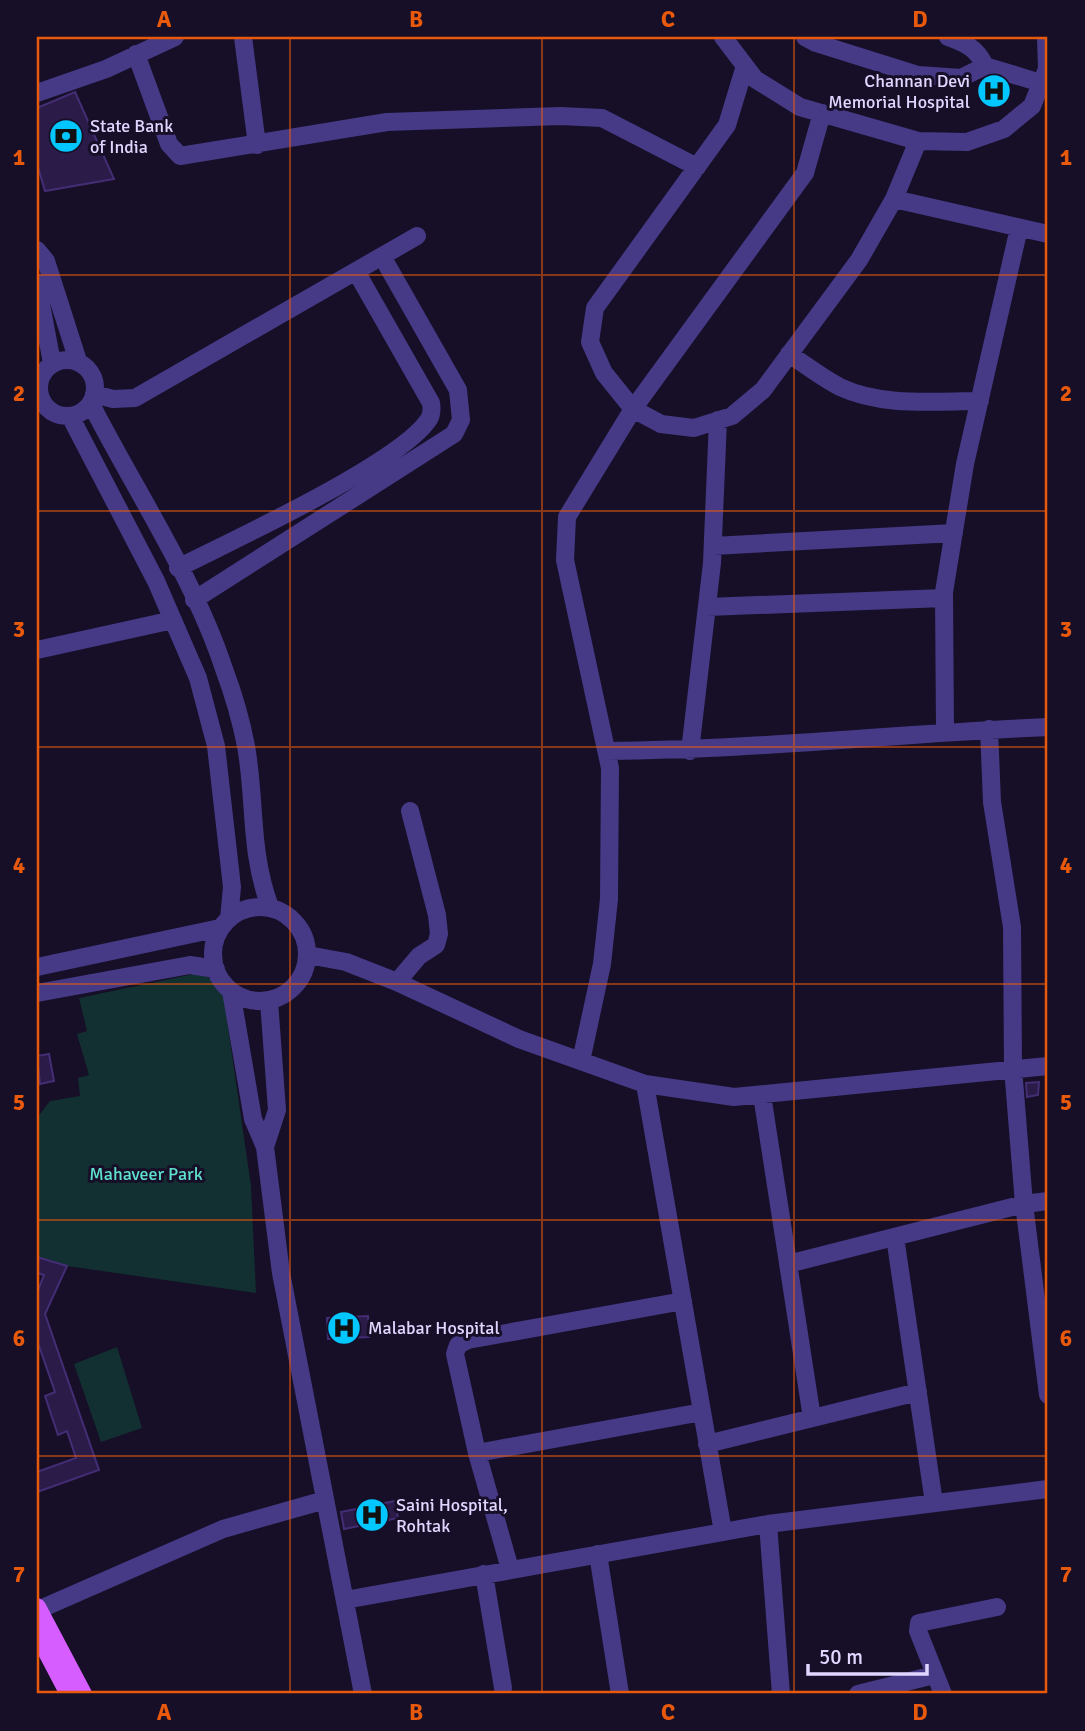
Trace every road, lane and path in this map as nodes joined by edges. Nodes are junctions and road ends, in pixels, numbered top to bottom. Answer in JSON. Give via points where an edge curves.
{"nodes":[{"id":1,"x":175,"y":37,"type":"edge"},
{"id":2,"x":243,"y":37,"type":"edge"},
{"id":3,"x":723,"y":37,"type":"edge"},
{"id":4,"x":805,"y":37,"type":"edge"},
{"id":5,"x":948,"y":37,"type":"edge"},
{"id":6,"x":1046,"y":37,"type":"edge"},
{"id":7,"x":136,"y":54,"type":"junction"},
{"id":8,"x":745,"y":66,"type":"junction"},
{"id":9,"x":985,"y":66,"type":"junction"},
{"id":10,"x":1041,"y":83,"type":"junction"},
{"id":11,"x":37,"y":93,"type":"edge"},
{"id":12,"x":822,"y":113,"type":"junction"},
{"id":13,"x":918,"y":142,"type":"junction"},
{"id":14,"x":257,"y":145,"type":"junction"},
{"id":15,"x":697,"y":167,"type":"junction"},
{"id":16,"x":894,"y":199,"type":"junction"},
{"id":17,"x":1019,"y":228,"type":"junction"},
{"id":18,"x":1048,"y":234,"type":"edge"},
{"id":19,"x":417,"y":236,"type":"dead end"},
{"id":20,"x":37,"y":250,"type":"edge"},
{"id":21,"x":383,"y":258,"type":"junction"},
{"id":22,"x":357,"y":274,"type":"junction"},
{"id":23,"x":37,"y":283,"type":"edge"},
{"id":24,"x":789,"y":354,"type":"junction"},
{"id":25,"x":78,"y":361,"type":"junction"},
{"id":26,"x":41,"y":378,"type":"edge"},
{"id":27,"x":93,"y":399,"type":"junction"},
{"id":28,"x":980,"y":401,"type":"junction"},
{"id":29,"x":633,"y":410,"type":"junction"},
{"id":30,"x":70,"y":416,"type":"junction"},
{"id":31,"x":718,"y":420,"type":"junction"},
{"id":32,"x":954,"y":533,"type":"junction"},
{"id":33,"x":713,"y":546,"type":"junction"},
{"id":34,"x":178,"y":568,"type":"junction"},
{"id":35,"x":944,"y":598,"type":"junction"},
{"id":36,"x":194,"y":600,"type":"junction"},
{"id":37,"x":707,"y":607,"type":"junction"},
{"id":38,"x":173,"y":620,"type":"junction"},
{"id":39,"x":37,"y":650,"type":"edge"},
{"id":40,"x":1048,"y":727,"type":"edge"},
{"id":41,"x":989,"y":729,"type":"junction"},
{"id":42,"x":945,"y":731,"type":"junction"},
{"id":43,"x":607,"y":751,"type":"junction"},
{"id":44,"x":690,"y":751,"type":"junction"},
{"id":45,"x":410,"y":811,"type":"dead end"},
{"id":46,"x":270,"y":908,"type":"junction"},
{"id":47,"x":225,"y":923,"type":"junction"},
{"id":48,"x":308,"y":955,"type":"junction"},
{"id":49,"x":37,"y":967,"type":"edge"},
{"id":50,"x":216,"y":970,"type":"junction"},
{"id":51,"x":397,"y":982,"type":"junction"},
{"id":52,"x":231,"y":991,"type":"junction"},
{"id":53,"x":37,"y":993,"type":"edge"},
{"id":54,"x":269,"y":1001,"type":"junction"},
{"id":55,"x":581,"y":1061,"type":"junction"},
{"id":56,"x":1048,"y":1066,"type":"edge"},
{"id":57,"x":1013,"y":1068,"type":"junction"},
{"id":58,"x":645,"y":1084,"type":"junction"},
{"id":59,"x":762,"y":1095,"type":"junction"},
{"id":60,"x":265,"y":1147,"type":"junction"},
{"id":61,"x":1048,"y":1201,"type":"edge"},
{"id":62,"x":1024,"y":1204,"type":"junction"},
{"id":63,"x":895,"y":1237,"type":"junction"},
{"id":64,"x":788,"y":1264,"type":"junction"},
{"id":65,"x":683,"y":1301,"type":"junction"},
{"id":66,"x":1047,"y":1373,"type":"edge"},
{"id":67,"x":918,"y":1392,"type":"junction"},
{"id":68,"x":1048,"y":1395,"type":"edge"},
{"id":69,"x":702,"y":1412,"type":"junction"},
{"id":70,"x":812,"y":1418,"type":"junction"},
{"id":71,"x":708,"y":1444,"type":"junction"},
{"id":72,"x":477,"y":1453,"type":"junction"},
{"id":73,"x":1048,"y":1489,"type":"edge"},
{"id":74,"x":325,"y":1500,"type":"junction"},
{"id":75,"x":934,"y":1503,"type":"junction"},
{"id":76,"x":768,"y":1524,"type":"junction"},
{"id":77,"x":723,"y":1532,"type":"junction"},
{"id":78,"x":598,"y":1554,"type":"junction"},
{"id":79,"x":510,"y":1569,"type":"junction"},
{"id":80,"x":484,"y":1574,"type":"junction"},
{"id":81,"x":345,"y":1600,"type":"junction"},
{"id":82,"x":997,"y":1606,"type":"dead end"},
{"id":83,"x":37,"y":1608,"type":"edge"},
{"id":84,"x":37,"y":1633,"type":"edge"},
{"id":85,"x":37,"y":1655,"type":"edge"},
{"id":86,"x":934,"y":1675,"type":"junction"},
{"id":87,"x":503,"y":1688,"type":"dead end"},
{"id":88,"x":58,"y":1694,"type":"edge"},
{"id":89,"x":69,"y":1694,"type":"edge"},
{"id":90,"x":83,"y":1694,"type":"edge"},
{"id":91,"x":363,"y":1694,"type":"edge"},
{"id":92,"x":620,"y":1694,"type":"edge"},
{"id":93,"x":781,"y":1694,"type":"edge"},
{"id":94,"x":858,"y":1694,"type":"edge"},
{"id":95,"x":943,"y":1694,"type":"edge"}],
"edges":[{"from":1,"to":7,"type":"street"},
{"from":2,"to":14,"type":"street"},
{"from":3,"to":8,"type":"street"},
{"from":4,"to":9,"type":"street","via":[[918,75],[961,78]]},
{"from":5,"to":9,"type":"street","via":[[980,54]]},
{"from":6,"to":10,"type":"street","via":[[1047,69]]},
{"from":7,"to":11,"type":"street"},
{"from":7,"to":14,"type":"street","via":[[169,144],[180,156]]},
{"from":8,"to":12,"type":"street","via":[[755,79],[789,100]]},
{"from":8,"to":15,"type":"street","via":[[727,125]]},
{"from":9,"to":10,"type":"street"},
{"from":10,"to":13,"type":"street","via":[[1032,106],[1004,129],[967,142]]},
{"from":12,"to":13,"type":"street"},
{"from":12,"to":29,"type":"street","via":[[805,173]]},
{"from":13,"to":16,"type":"street"},
{"from":14,"to":15,"type":"street","via":[[387,122],[602,118]]},
{"from":15,"to":29,"type":"street","via":[[595,307],[590,342],[604,373]]},
{"from":16,"to":17,"type":"street"},
{"from":16,"to":24,"type":"street","via":[[859,260]]},
{"from":17,"to":18,"type":"street"},
{"from":17,"to":28,"type":"street"},
{"from":19,"to":21,"type":"street"},
{"from":20,"to":25,"type":"street","via":[[46,261]]},
{"from":21,"to":22,"type":"street"},
{"from":21,"to":36,"type":"street","via":[[458,390],[461,419],[454,434]]},
{"from":22,"to":27,"type":"street","via":[[135,398]]},
{"from":22,"to":34,"type":"street","via":[[431,403],[428,419],[373,464]]},
{"from":23,"to":26,"type":"street"},
{"from":24,"to":28,"type":"street","via":[[840,387],[865,395],[891,400]]},
{"from":24,"to":31,"type":"street","via":[[763,390],[732,416]]},
{"from":25,"to":26,"type":"street","via":[[65,359]]},
{"from":25,"to":27,"type":"street","via":[[94,377]]},
{"from":26,"to":30,"type":"street","via":[[42,401],[52,412]]},
{"from":27,"to":30,"type":"street","via":[[79,414]]},
{"from":27,"to":34,"type":"street"},
{"from":28,"to":32,"type":"street"},
{"from":29,"to":31,"type":"street","via":[[661,424],[694,428]]},
{"from":29,"to":43,"type":"street","via":[[564,526],[565,561]]},
{"from":30,"to":38,"type":"street"},
{"from":31,"to":33,"type":"street"},
{"from":32,"to":33,"type":"street"},
{"from":32,"to":35,"type":"street"},
{"from":33,"to":37,"type":"street"},
{"from":34,"to":36,"type":"street"},
{"from":35,"to":37,"type":"street"},
{"from":35,"to":42,"type":"street"},
{"from":36,"to":46,"type":"street","via":[[224,668],[246,746],[253,842]]},
{"from":37,"to":44,"type":"street"},
{"from":38,"to":39,"type":"street"},
{"from":38,"to":47,"type":"street","via":[[198,678],[215,746],[232,887]]},
{"from":40,"to":41,"type":"street"},
{"from":41,"to":42,"type":"street"},
{"from":41,"to":57,"type":"street","via":[[992,802],[1012,928]]},
{"from":42,"to":44,"type":"street"},
{"from":43,"to":44,"type":"street"},
{"from":43,"to":55,"type":"street","via":[[608,899],[602,964]]},
{"from":45,"to":51,"type":"street","via":[[439,934],[436,945],[419,956]]},
{"from":46,"to":47,"type":"street","via":[[254,907]]},
{"from":46,"to":48,"type":"street","via":[[289,916],[303,934]]},
{"from":47,"to":49,"type":"street"},
{"from":47,"to":50,"type":"street","via":[[213,955]]},
{"from":48,"to":51,"type":"street","via":[[346,962]]},
{"from":48,"to":54,"type":"street","via":[[303,976],[288,993]]},
{"from":50,"to":52,"type":"street"},
{"from":50,"to":53,"type":"street","via":[[190,965]]},
{"from":51,"to":55,"type":"street","via":[[519,1039]]},
{"from":52,"to":54,"type":"street","via":[[249,1000]]},
{"from":52,"to":60,"type":"street","via":[[253,1119]]},
{"from":54,"to":60,"type":"street","via":[[276,1110]]},
{"from":55,"to":58,"type":"street"},
{"from":56,"to":57,"type":"street"},
{"from":57,"to":59,"type":"street"},
{"from":57,"to":62,"type":"street"},
{"from":58,"to":59,"type":"street","via":[[734,1097]]},
{"from":58,"to":65,"type":"street"},
{"from":59,"to":64,"type":"street"},
{"from":60,"to":74,"type":"street","via":[[281,1273]]},
{"from":61,"to":62,"type":"street"},
{"from":62,"to":63,"type":"street"},
{"from":62,"to":66,"type":"street"},
{"from":63,"to":64,"type":"street"},
{"from":63,"to":67,"type":"street"},
{"from":64,"to":70,"type":"street"},
{"from":65,"to":69,"type":"street"},
{"from":65,"to":72,"type":"street","via":[[461,1342],[455,1354]]},
{"from":66,"to":68,"type":"street"},
{"from":67,"to":70,"type":"street"},
{"from":67,"to":75,"type":"street"},
{"from":69,"to":71,"type":"street"},
{"from":69,"to":72,"type":"street"},
{"from":70,"to":71,"type":"street"},
{"from":71,"to":77,"type":"street"},
{"from":72,"to":79,"type":"street"},
{"from":73,"to":75,"type":"street"},
{"from":74,"to":81,"type":"street"},
{"from":74,"to":83,"type":"street","via":[[223,1530]]},
{"from":75,"to":76,"type":"street"},
{"from":76,"to":77,"type":"street"},
{"from":76,"to":93,"type":"street"},
{"from":77,"to":78,"type":"street"},
{"from":78,"to":79,"type":"street"},
{"from":78,"to":92,"type":"street"},
{"from":79,"to":80,"type":"street"},
{"from":80,"to":81,"type":"street"},
{"from":80,"to":87,"type":"street"},
{"from":81,"to":91,"type":"street"},
{"from":82,"to":86,"type":"street","via":[[919,1623]]},
{"from":83,"to":90,"type":"main road"},
{"from":84,"to":89,"type":"main road"},
{"from":85,"to":88,"type":"main road"},
{"from":86,"to":94,"type":"street"},
{"from":86,"to":95,"type":"street"}]}
